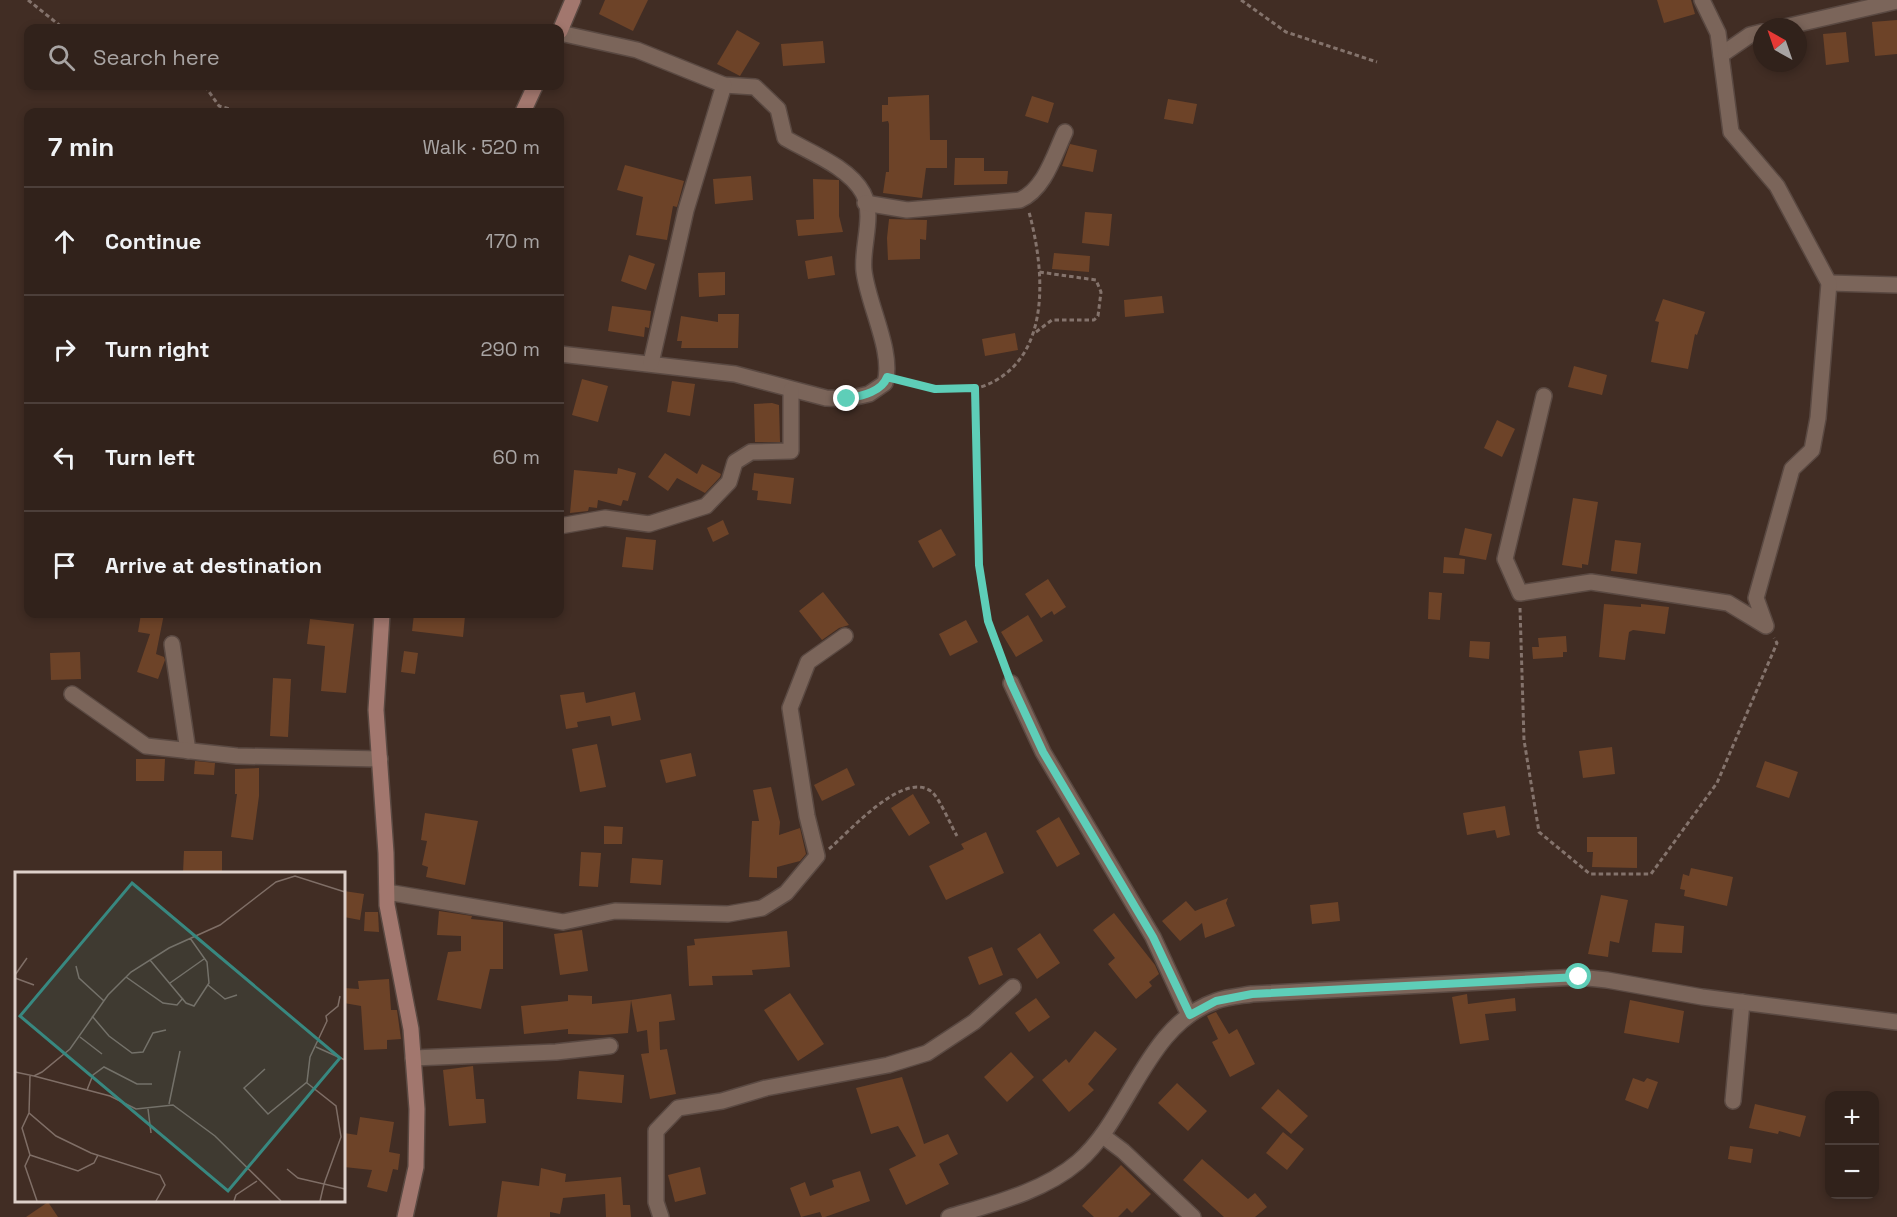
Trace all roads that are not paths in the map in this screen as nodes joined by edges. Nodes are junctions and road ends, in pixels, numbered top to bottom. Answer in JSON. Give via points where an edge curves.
{"nodes":[{"id":1,"x":573,"y":0,"type":"edge"},
{"id":2,"x":1702,"y":0,"type":"edge"},
{"id":3,"x":1897,"y":1,"type":"edge"},
{"id":4,"x":1807,"y":22,"type":"edge"},
{"id":5,"x":563,"y":24,"type":"edge"},
{"id":6,"x":564,"y":33,"type":"edge"},
{"id":7,"x":1753,"y":34,"type":"edge"},
{"id":8,"x":1721,"y":55,"type":"junction"},
{"id":9,"x":724,"y":86,"type":"junction"},
{"id":10,"x":533,"y":90,"type":"edge"},
{"id":11,"x":525,"y":108,"type":"edge"},
{"id":12,"x":1065,"y":132,"type":"dead end"},
{"id":13,"x":866,"y":202,"type":"junction"},
{"id":14,"x":1829,"y":283,"type":"junction"},
{"id":15,"x":1897,"y":285,"type":"edge"},
{"id":16,"x":564,"y":354,"type":"edge"},
{"id":17,"x":651,"y":363,"type":"junction"},
{"id":18,"x":791,"y":390,"type":"junction"},
{"id":19,"x":1544,"y":396,"type":"dead end"},
{"id":20,"x":564,"y":525,"type":"edge"},
{"id":21,"x":382,"y":618,"type":"edge"},
{"id":22,"x":845,"y":636,"type":"dead end"},
{"id":23,"x":172,"y":644,"type":"dead end"},
{"id":24,"x":1011,"y":683,"type":"road end"},
{"id":25,"x":72,"y":694,"type":"dead end"},
{"id":26,"x":188,"y":751,"type":"junction"},
{"id":27,"x":380,"y":759,"type":"junction"},
{"id":28,"x":387,"y":892,"type":"junction"},
{"id":29,"x":1012,"y":987,"type":"dead end"},
{"id":30,"x":1742,"y":1002,"type":"junction"},
{"id":31,"x":1190,"y":1015,"type":"junction"},
{"id":32,"x":1897,"y":1022,"type":"edge"},
{"id":33,"x":610,"y":1046,"type":"dead end"},
{"id":34,"x":413,"y":1058,"type":"junction"},
{"id":35,"x":1733,"y":1101,"type":"dead end"},
{"id":36,"x":1102,"y":1136,"type":"junction"},
{"id":37,"x":405,"y":1217,"type":"edge"},
{"id":38,"x":661,"y":1217,"type":"edge"},
{"id":39,"x":948,"y":1217,"type":"edge"},
{"id":40,"x":1193,"y":1217,"type":"edge"}],
"edges":[{"from":1,"to":5,"type":"street"},
{"from":2,"to":8,"type":"street","via":[[1718,33]]},
{"from":3,"to":4,"type":"street"},
{"from":6,"to":9,"type":"street","via":[[637,50]]},
{"from":7,"to":8,"type":"street"},
{"from":8,"to":14,"type":"street","via":[[1731,132],[1777,186]]},
{"from":9,"to":13,"type":"street","via":[[755,87],[778,109],[785,138],[843,172],[863,193]]},
{"from":9,"to":17,"type":"street","via":[[686,210]]},
{"from":10,"to":11,"type":"street"},
{"from":12,"to":13,"type":"street","via":[[1045,175],[1025,198],[907,210]]},
{"from":13,"to":18,"type":"street","via":[[864,268],[889,370],[887,377],[869,394],[847,399]]},
{"from":14,"to":15,"type":"street"},
{"from":14,"to":19,"type":"street","via":[[1812,450],[1792,469],[1756,598],[1766,626],[1728,603],[1591,582],[1520,593],[1505,559]]},
{"from":16,"to":17,"type":"street"},
{"from":17,"to":18,"type":"street","via":[[735,374]]},
{"from":18,"to":20,"type":"street","via":[[791,451],[752,452],[735,462],[729,482],[706,506],[649,524],[605,518]]},
{"from":21,"to":27,"type":"street","via":[[376,710]]},
{"from":22,"to":28,"type":"street","via":[[808,662],[790,708],[817,856],[786,893],[762,908],[728,914],[615,911],[563,922]]},
{"from":23,"to":26,"type":"street"},
{"from":24,"to":31,"type":"street","via":[[1043,752],[1153,937]]},
{"from":25,"to":26,"type":"street","via":[[147,746]]},
{"from":26,"to":27,"type":"street"},
{"from":27,"to":28,"type":"street"},
{"from":28,"to":34,"type":"street"},
{"from":29,"to":38,"type":"street","via":[[974,1022],[927,1053],[888,1065],[678,1108],[656,1131],[656,1202]]},
{"from":30,"to":31,"type":"street","via":[[1579,977],[1252,994],[1216,1001]]},
{"from":30,"to":32,"type":"street"},
{"from":30,"to":35,"type":"street"},
{"from":31,"to":36,"type":"street","via":[[1142,1069]]},
{"from":33,"to":34,"type":"street"},
{"from":34,"to":37,"type":"street","via":[[416,1167]]},
{"from":36,"to":39,"type":"street","via":[[1078,1162],[1036,1188]]},
{"from":36,"to":40,"type":"street"}]}
